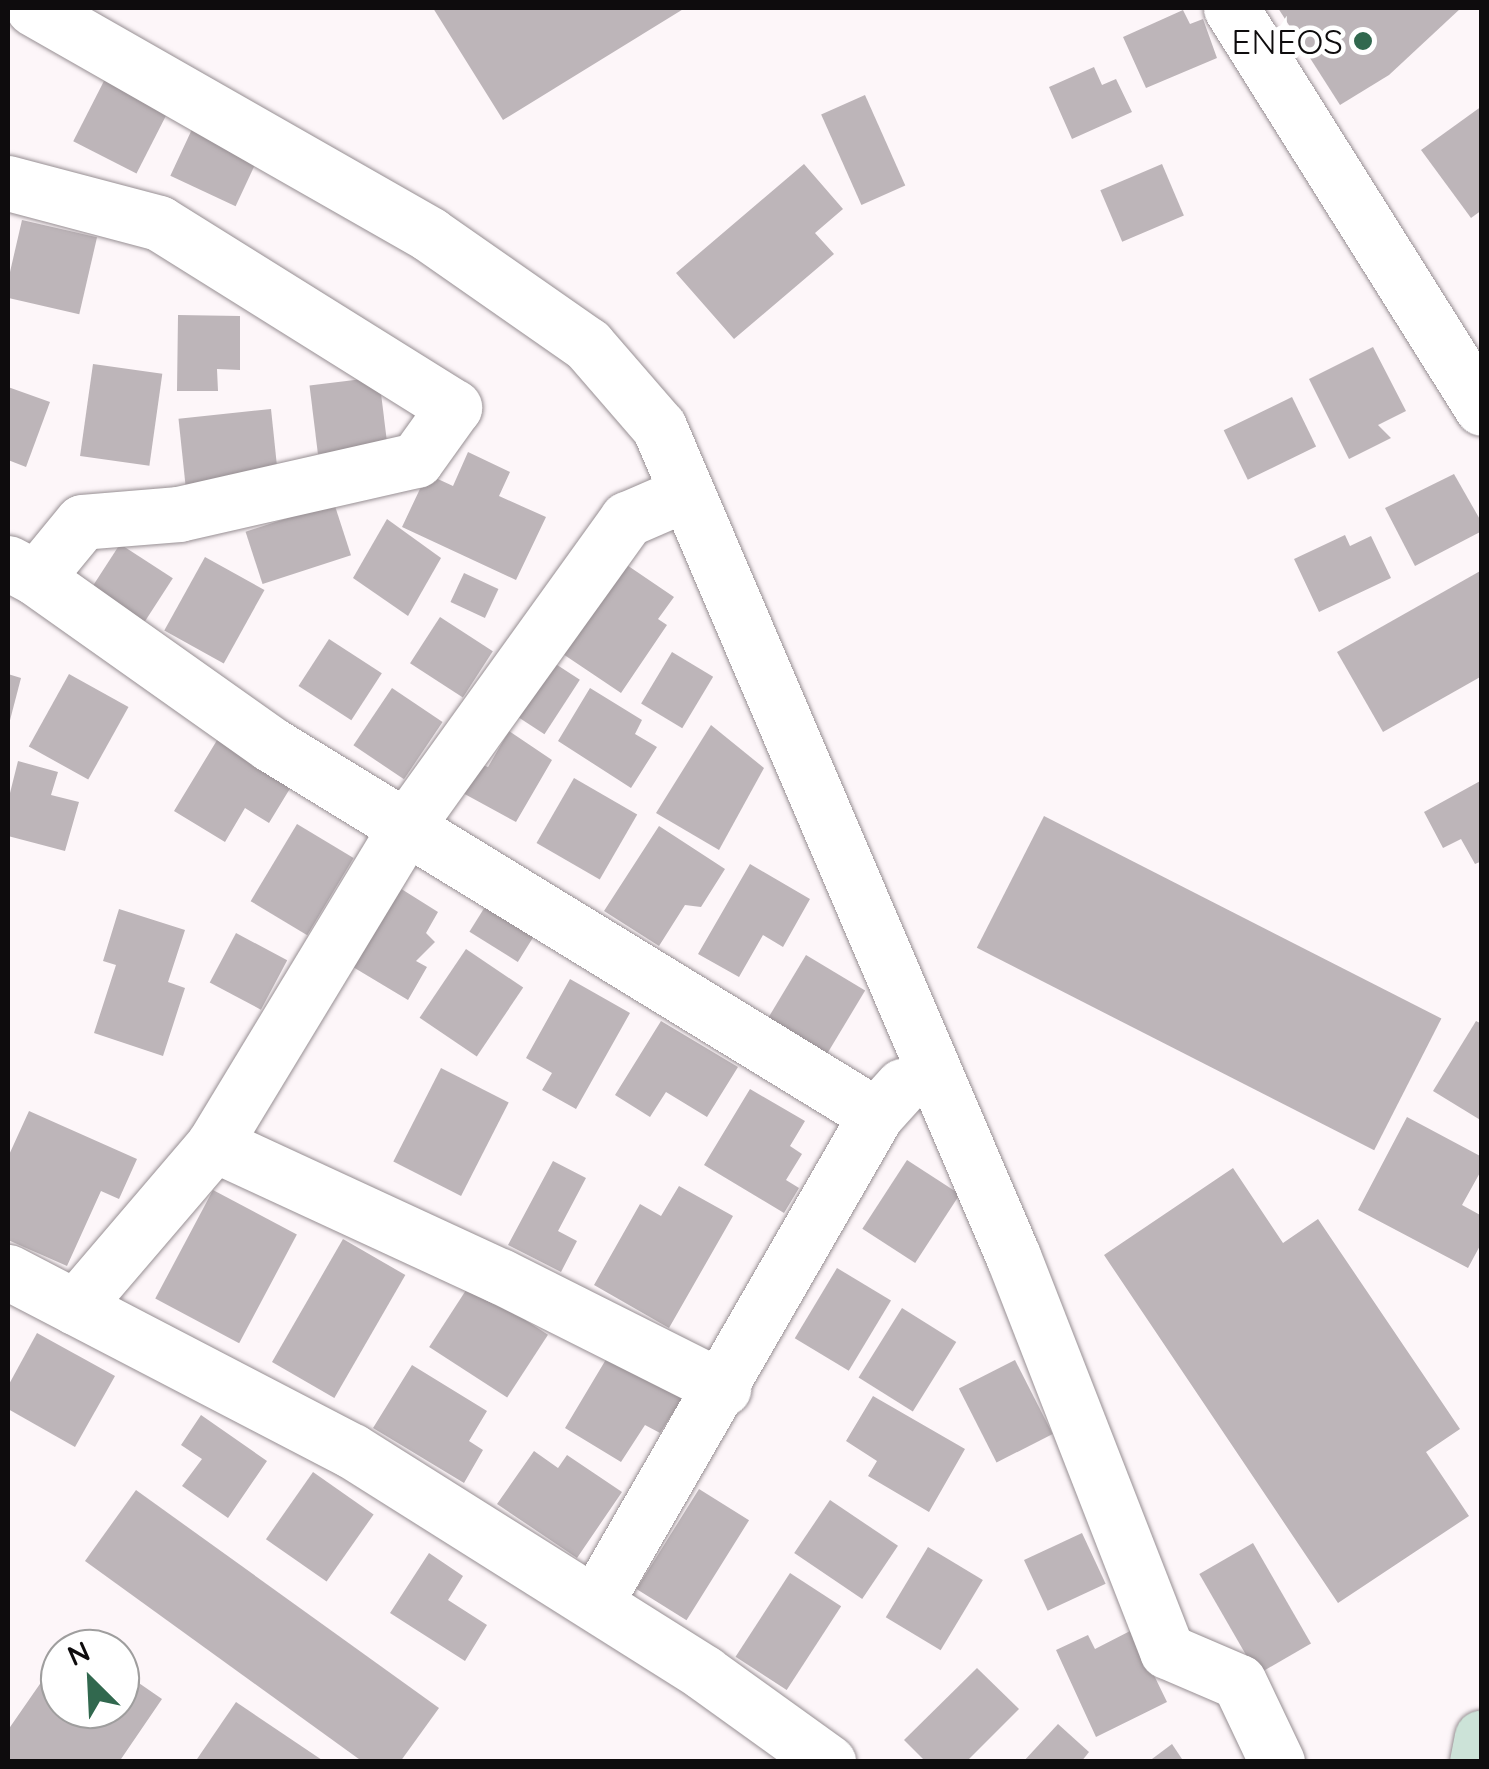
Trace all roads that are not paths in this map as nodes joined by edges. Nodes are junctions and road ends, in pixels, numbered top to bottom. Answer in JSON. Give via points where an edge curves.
{"nodes":[{"id":1,"x":33,"y":8,"type":"edge"},
{"id":2,"x":1231,"y":8,"type":"edge"},
{"id":3,"x":8,"y":183,"type":"edge"},
{"id":4,"x":1482,"y":408,"type":"edge"},
{"id":5,"x":688,"y":493,"type":"junction"},
{"id":6,"x":22,"y":570,"type":"edge"},
{"id":7,"x":408,"y":825,"type":"junction"},
{"id":8,"x":926,"y":1060,"type":"junction"},
{"id":9,"x":876,"y":1114,"type":"junction"},
{"id":10,"x":214,"y":1144,"type":"junction"},
{"id":11,"x":8,"y":1272,"type":"edge"},
{"id":12,"x":75,"y":1307,"type":"junction"},
{"id":13,"x":722,"y":1388,"type":"junction"},
{"id":14,"x":595,"y":1603,"type":"junction"},
{"id":15,"x":1482,"y":1737,"type":"edge"},
{"id":16,"x":828,"y":1762,"type":"edge"},
{"id":17,"x":1277,"y":1762,"type":"edge"},
{"id":18,"x":1477,"y":1762,"type":"edge"}],
"edges":[{"from":1,"to":5,"type":"street","via":[[429,234],[588,345],[659,428]]},
{"from":2,"to":4,"type":"street"},
{"from":3,"to":6,"type":"street","via":[[159,224],[454,407],[416,460],[180,514],[82,522]]},
{"from":5,"to":7,"type":"street","via":[[628,519]]},
{"from":5,"to":8,"type":"street"},
{"from":6,"to":7,"type":"street","via":[[272,744]]},
{"from":7,"to":9,"type":"street"},
{"from":7,"to":10,"type":"street"},
{"from":8,"to":9,"type":"street"},
{"from":8,"to":17,"type":"street","via":[[1014,1256],[1167,1650],[1239,1682]]},
{"from":9,"to":13,"type":"street"},
{"from":10,"to":12,"type":"street"},
{"from":10,"to":13,"type":"street"},
{"from":11,"to":12,"type":"street"},
{"from":12,"to":14,"type":"street","via":[[352,1451]]},
{"from":13,"to":14,"type":"street"},
{"from":14,"to":16,"type":"street"},
{"from":15,"to":18,"type":"street"}]}
